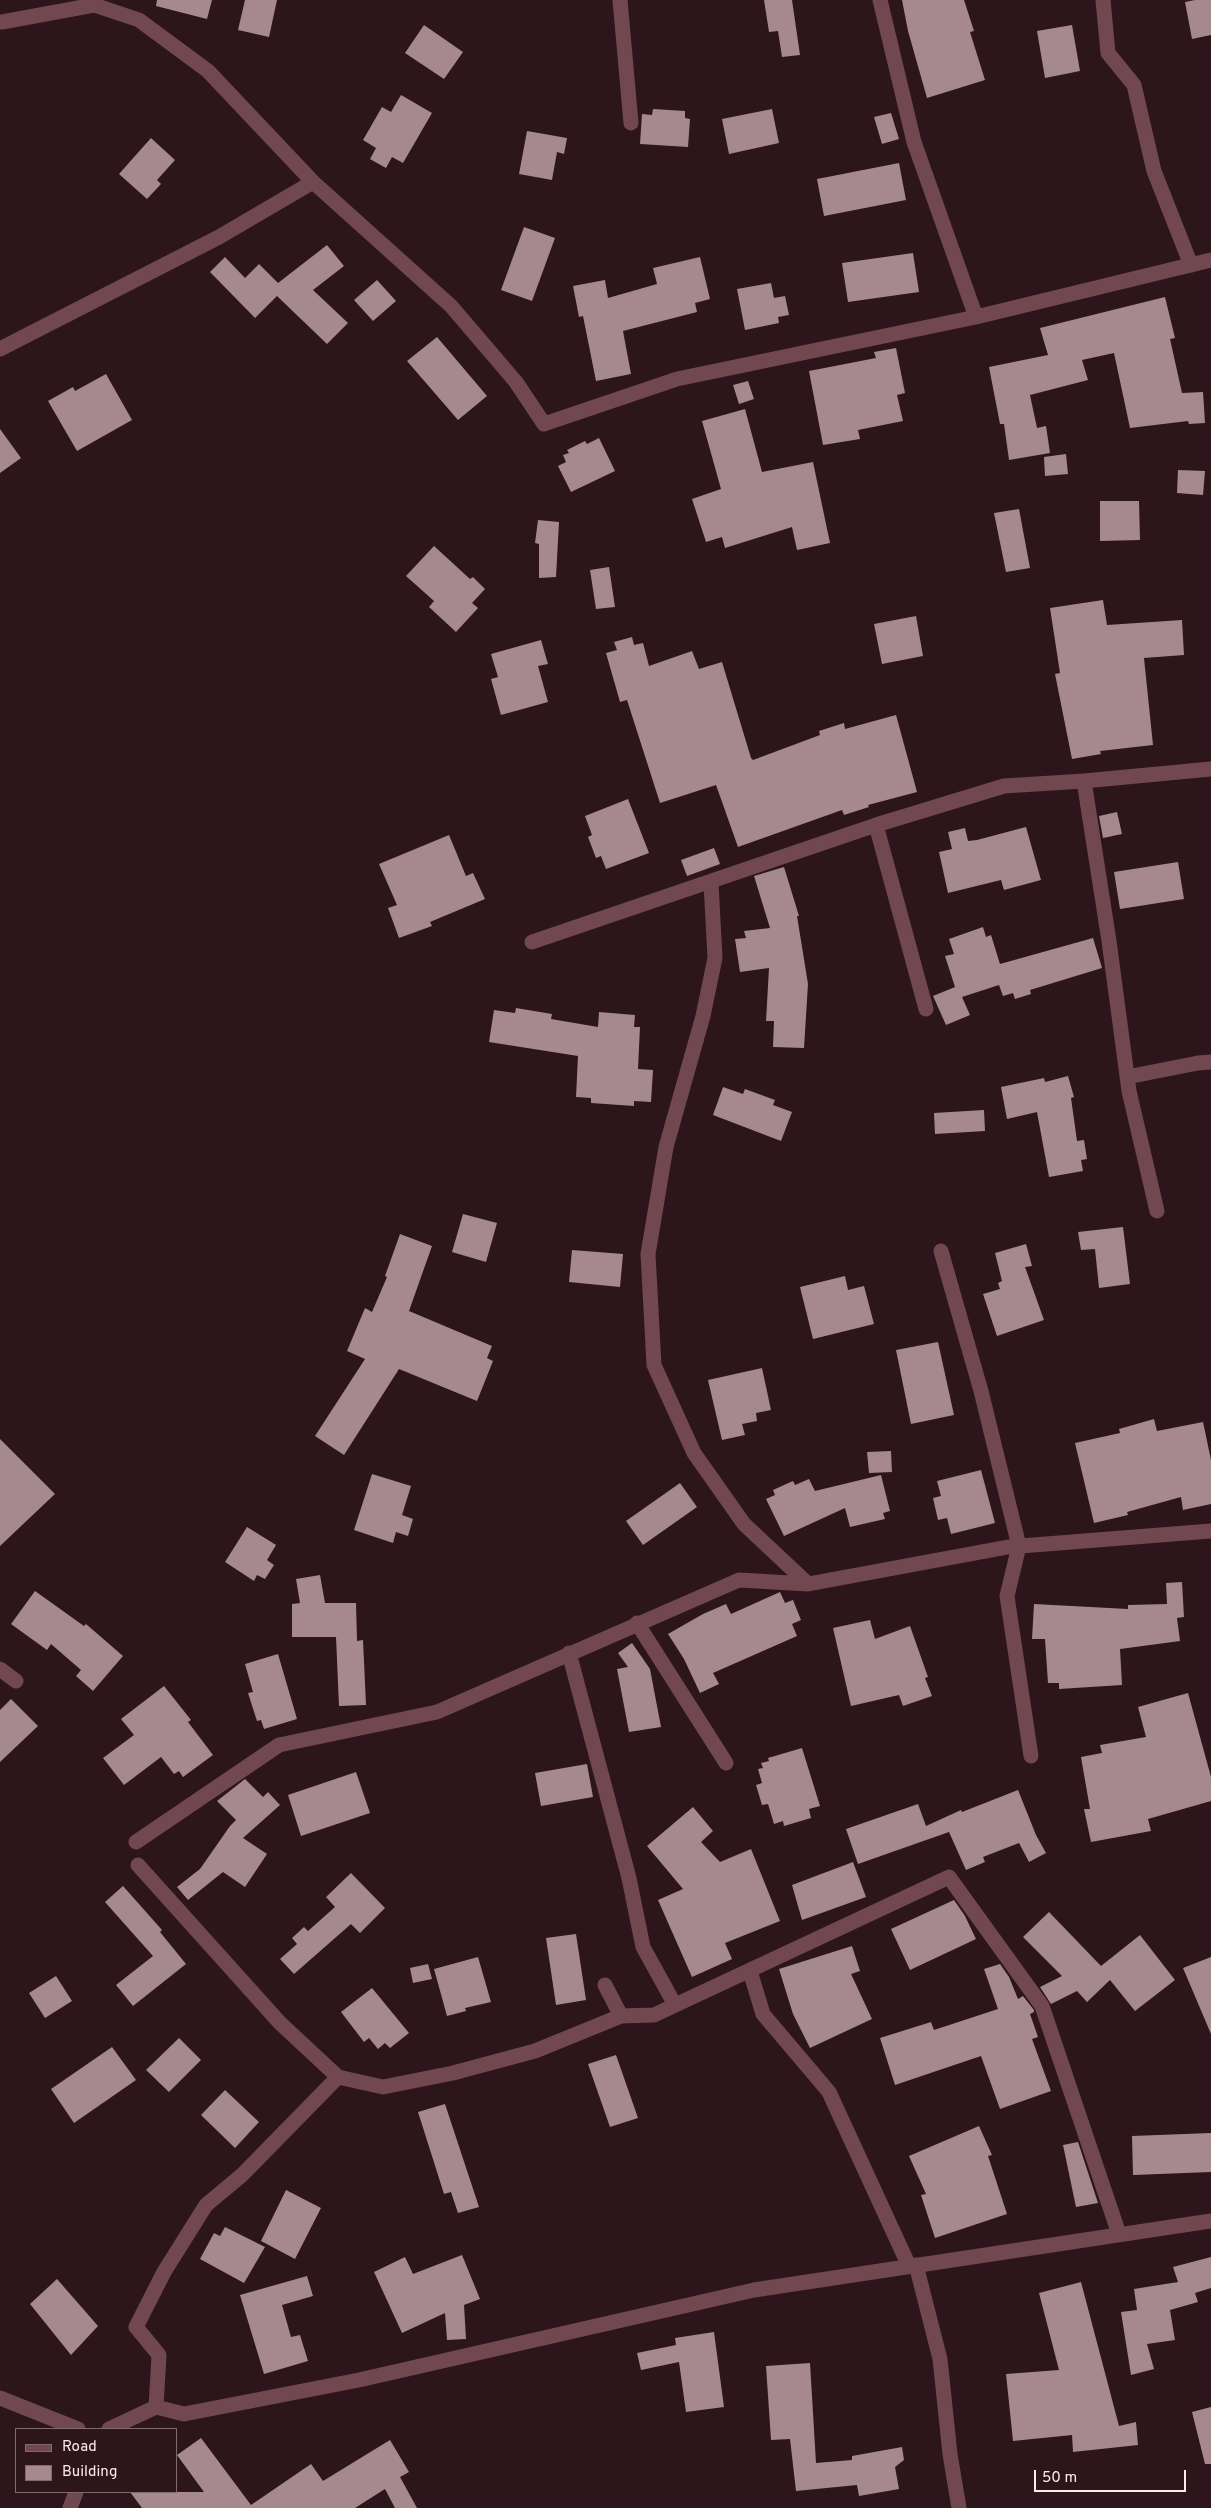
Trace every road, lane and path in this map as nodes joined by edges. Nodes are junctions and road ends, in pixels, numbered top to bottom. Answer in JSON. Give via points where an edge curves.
{"nodes":[{"id":1,"x":620,"y":0,"type":"edge"},
{"id":2,"x":880,"y":0,"type":"edge"},
{"id":3,"x":1103,"y":0,"type":"edge"},
{"id":4,"x":2,"y":22,"type":"dead end"},
{"id":5,"x":631,"y":123,"type":"dead end"},
{"id":6,"x":312,"y":182,"type":"junction"},
{"id":7,"x":1211,"y":260,"type":"edge"},
{"id":8,"x":1191,"y":265,"type":"junction"},
{"id":9,"x":976,"y":317,"type":"junction"},
{"id":10,"x":0,"y":350,"type":"edge"},
{"id":11,"x":1211,"y":769,"type":"edge"},
{"id":12,"x":1084,"y":781,"type":"junction"},
{"id":13,"x":876,"y":825,"type":"junction"},
{"id":14,"x":711,"y":883,"type":"junction"},
{"id":15,"x":532,"y":942,"type":"dead end"},
{"id":16,"x":926,"y":1009,"type":"dead end"},
{"id":17,"x":1211,"y":1062,"type":"edge"},
{"id":18,"x":1127,"y":1077,"type":"junction"},
{"id":19,"x":1157,"y":1211,"type":"dead end"},
{"id":20,"x":941,"y":1251,"type":"dead end"},
{"id":21,"x":1211,"y":1532,"type":"edge"},
{"id":22,"x":1019,"y":1546,"type":"junction"},
{"id":23,"x":808,"y":1584,"type":"junction"},
{"id":24,"x":637,"y":1623,"type":"junction"},
{"id":25,"x":569,"y":1653,"type":"junction"},
{"id":26,"x":0,"y":1669,"type":"edge"},
{"id":27,"x":16,"y":1681,"type":"dead end"},
{"id":28,"x":1031,"y":1756,"type":"dead end"},
{"id":29,"x":726,"y":1763,"type":"dead end"},
{"id":30,"x":136,"y":1842,"type":"dead end"},
{"id":31,"x":138,"y":1865,"type":"dead end"},
{"id":32,"x":750,"y":1971,"type":"junction"},
{"id":33,"x":605,"y":1985,"type":"dead end"},
{"id":34,"x":675,"y":2005,"type":"junction"},
{"id":35,"x":621,"y":2016,"type":"junction"},
{"id":36,"x":338,"y":2076,"type":"junction"},
{"id":37,"x":1211,"y":2221,"type":"edge"},
{"id":38,"x":1119,"y":2234,"type":"junction"},
{"id":39,"x":913,"y":2265,"type":"junction"},
{"id":40,"x":0,"y":2398,"type":"edge"},
{"id":41,"x":156,"y":2407,"type":"junction"},
{"id":42,"x":75,"y":2428,"type":"edge"},
{"id":43,"x":111,"y":2428,"type":"edge"},
{"id":44,"x":76,"y":2493,"type":"edge"},
{"id":45,"x":70,"y":2508,"type":"edge"},
{"id":46,"x":959,"y":2508,"type":"edge"}],
"edges":[{"from":1,"to":5,"type":"street"},
{"from":2,"to":9,"type":"street","via":[[914,142]]},
{"from":3,"to":8,"type":"street","via":[[1108,53],[1134,85],[1154,171]]},
{"from":4,"to":6,"type":"street","via":[[94,5],[139,20],[208,71]]},
{"from":6,"to":9,"type":"street","via":[[451,306],[516,382],[544,424],[677,379]]},
{"from":6,"to":10,"type":"street","via":[[219,237]]},
{"from":7,"to":8,"type":"street"},
{"from":8,"to":9,"type":"street"},
{"from":11,"to":12,"type":"street"},
{"from":12,"to":13,"type":"street","via":[[1004,786]]},
{"from":12,"to":18,"type":"street"},
{"from":13,"to":14,"type":"street"},
{"from":13,"to":16,"type":"street"},
{"from":14,"to":15,"type":"street"},
{"from":14,"to":23,"type":"street","via":[[715,958],[703,1016],[666,1147],[648,1254],[654,1365],[700,1461],[744,1524]]},
{"from":17,"to":18,"type":"street"},
{"from":18,"to":19,"type":"street"},
{"from":20,"to":22,"type":"street","via":[[981,1391]]},
{"from":21,"to":22,"type":"street"},
{"from":22,"to":23,"type":"street"},
{"from":22,"to":28,"type":"street","via":[[1007,1596]]},
{"from":23,"to":24,"type":"street","via":[[738,1580]]},
{"from":24,"to":25,"type":"street"},
{"from":24,"to":29,"type":"street"},
{"from":25,"to":30,"type":"street","via":[[437,1712],[279,1746]]},
{"from":25,"to":34,"type":"street","via":[[629,1878],[643,1947]]},
{"from":26,"to":27,"type":"street"},
{"from":31,"to":36,"type":"street","via":[[280,2023]]},
{"from":32,"to":34,"type":"street"},
{"from":32,"to":38,"type":"street","via":[[949,1877],[1042,2006]]},
{"from":32,"to":39,"type":"street","via":[[763,2014],[829,2092]]},
{"from":33,"to":35,"type":"street"},
{"from":34,"to":35,"type":"street","via":[[654,2015]]},
{"from":35,"to":36,"type":"street","via":[[535,2051],[454,2073],[383,2087]]},
{"from":36,"to":41,"type":"street","via":[[242,2175],[206,2205],[164,2272],[136,2327],[160,2355]]},
{"from":37,"to":38,"type":"street"},
{"from":38,"to":39,"type":"street"},
{"from":39,"to":41,"type":"street","via":[[754,2290],[359,2380],[184,2414]]},
{"from":39,"to":46,"type":"street","via":[[940,2360]]},
{"from":40,"to":42,"type":"street"},
{"from":41,"to":43,"type":"street"},
{"from":44,"to":45,"type":"street"}]}
